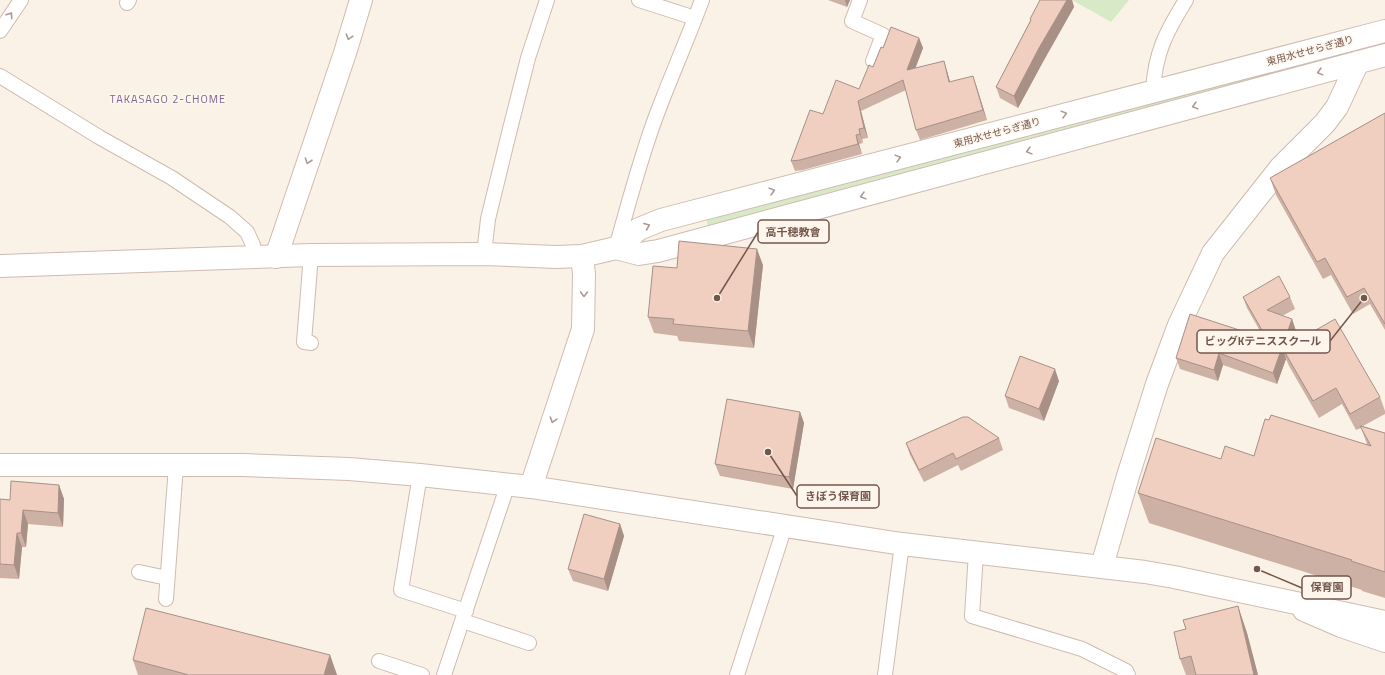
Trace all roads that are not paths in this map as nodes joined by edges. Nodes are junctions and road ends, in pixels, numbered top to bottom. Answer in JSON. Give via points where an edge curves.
{"nodes":[{"id":1,"x":20,"y":0,"type":"edge"},
{"id":2,"x":360,"y":0,"type":"edge"},
{"id":3,"x":547,"y":0,"type":"edge"},
{"id":4,"x":639,"y":0,"type":"edge"},
{"id":5,"x":702,"y":0,"type":"edge"},
{"id":6,"x":860,"y":0,"type":"edge"},
{"id":7,"x":1186,"y":0,"type":"edge"},
{"id":8,"x":695,"y":18,"type":"junction"},
{"id":9,"x":0,"y":31,"type":"edge"},
{"id":10,"x":1385,"y":31,"type":"edge"},
{"id":11,"x":1385,"y":54,"type":"edge"},
{"id":12,"x":873,"y":61,"type":"dead end"},
{"id":13,"x":1358,"y":62,"type":"junction"},
{"id":14,"x":0,"y":76,"type":"edge"},
{"id":15,"x":1153,"y":91,"type":"junction"},
{"id":16,"x":616,"y":248,"type":"junction"},
{"id":17,"x":484,"y":254,"type":"junction"},
{"id":18,"x":311,"y":255,"type":"junction"},
{"id":19,"x":582,"y":256,"type":"junction"},
{"id":20,"x":276,"y":257,"type":"junction"},
{"id":21,"x":254,"y":258,"type":"junction"},
{"id":22,"x":0,"y":266,"type":"edge"},
{"id":23,"x":311,"y":343,"type":"dead end"},
{"id":24,"x":0,"y":466,"type":"edge"},
{"id":25,"x":176,"y":466,"type":"junction"},
{"id":26,"x":420,"y":475,"type":"junction"},
{"id":27,"x":508,"y":484,"type":"junction"},
{"id":28,"x":531,"y":487,"type":"junction"},
{"id":29,"x":785,"y":526,"type":"junction"},
{"id":30,"x":902,"y":544,"type":"junction"},
{"id":31,"x":976,"y":552,"type":"junction"},
{"id":32,"x":1102,"y":566,"type":"junction"},
{"id":33,"x":139,"y":572,"type":"dead end"},
{"id":34,"x":168,"y":578,"type":"junction"},
{"id":35,"x":166,"y":599,"type":"dead end"},
{"id":36,"x":1281,"y":600,"type":"junction"},
{"id":37,"x":464,"y":616,"type":"junction"},
{"id":38,"x":1385,"y":622,"type":"edge"},
{"id":39,"x":1385,"y":641,"type":"edge"},
{"id":40,"x":529,"y":643,"type":"dead end"},
{"id":41,"x":379,"y":661,"type":"dead end"},
{"id":42,"x":422,"y":675,"type":"edge"},
{"id":43,"x":444,"y":675,"type":"edge"},
{"id":44,"x":737,"y":675,"type":"edge"},
{"id":45,"x":885,"y":675,"type":"edge"},
{"id":46,"x":1128,"y":675,"type":"edge"}],
"edges":[{"from":9,"to":1,"type":"lane","one_way":true},
{"from":2,"to":20,"type":"street","one_way":true,"via":[[345,53]]},
{"from":3,"to":17,"type":"lane","via":[[528,58],[509,132],[488,219]]},
{"from":4,"to":8,"type":"lane"},
{"from":5,"to":8,"type":"lane"},
{"from":6,"to":12,"type":"lane","via":[[852,21],[883,35]]},
{"from":7,"to":15,"type":"lane","via":[[1163,41],[1154,72]]},
{"from":8,"to":16,"type":"lane","via":[[655,118]]},
{"from":10,"to":15,"type":"street","name":"東用水せせらぎ通り"},
{"from":11,"to":13,"type":"street"},
{"from":13,"to":16,"type":"street","one_way":true,"via":[[658,251],[639,254]]},
{"from":13,"to":32,"type":"street","via":[[1337,107],[1325,123],[1281,167],[1213,252],[1179,325],[1157,384]]},
{"from":14,"to":21,"type":"lane","via":[[172,178],[230,217],[247,232]]},
{"from":16,"to":15,"type":"street","name":"東用水せせらぎ通り","one_way":true,"via":[[639,229],[661,220]]},
{"from":16,"to":19,"type":"street"},
{"from":17,"to":18,"type":"street"},
{"from":17,"to":19,"type":"street"},
{"from":18,"to":20,"type":"street"},
{"from":18,"to":23,"type":"lane","via":[[304,342]]},
{"from":19,"to":28,"type":"street","one_way":true,"via":[[583,329]]},
{"from":20,"to":21,"type":"street"},
{"from":21,"to":22,"type":"street"},
{"from":24,"to":25,"type":"street"},
{"from":25,"to":26,"type":"street","via":[[349,468]]},
{"from":25,"to":34,"type":"lane"},
{"from":26,"to":27,"type":"street"},
{"from":26,"to":37,"type":"lane","via":[[401,590]]},
{"from":27,"to":28,"type":"street"},
{"from":27,"to":37,"type":"lane"},
{"from":28,"to":29,"type":"street"},
{"from":29,"to":30,"type":"street"},
{"from":29,"to":44,"type":"lane"},
{"from":30,"to":31,"type":"street"},
{"from":30,"to":45,"type":"lane"},
{"from":31,"to":32,"type":"street"},
{"from":31,"to":46,"type":"lane","via":[[972,616],[1082,649],[1126,671]]},
{"from":32,"to":36,"type":"street","via":[[1174,577]]},
{"from":33,"to":34,"type":"lane"},
{"from":34,"to":35,"type":"lane"},
{"from":36,"to":38,"type":"street"},
{"from":36,"to":39,"type":"street","via":[[1341,626]]},
{"from":37,"to":40,"type":"lane"},
{"from":37,"to":43,"type":"lane"},
{"from":41,"to":42,"type":"lane"}]}
